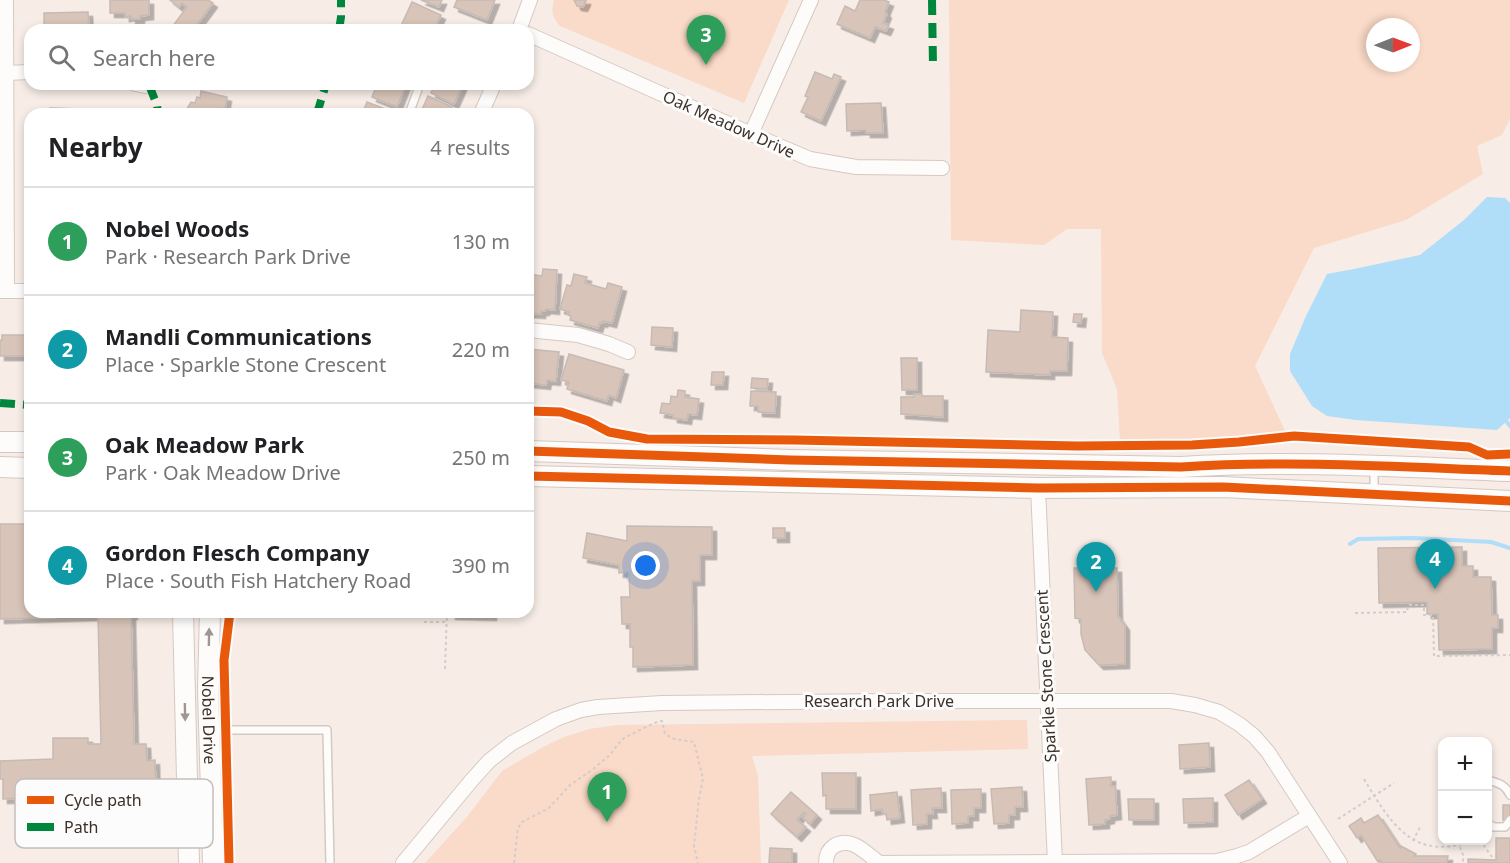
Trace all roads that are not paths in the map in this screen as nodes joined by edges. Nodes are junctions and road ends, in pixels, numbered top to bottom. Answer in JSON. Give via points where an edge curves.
{"nodes":[{"id":1,"x":6,"y":0,"type":"edge"},
{"id":2,"x":530,"y":0,"type":"edge"},
{"id":3,"x":811,"y":0,"type":"edge"},
{"id":4,"x":521,"y":24,"type":"edge"},
{"id":5,"x":534,"y":37,"type":"edge"},
{"id":6,"x":24,"y":72,"type":"edge"},
{"id":7,"x":6,"y":73,"type":"junction"},
{"id":8,"x":418,"y":90,"type":"edge"},
{"id":9,"x":491,"y":90,"type":"edge"},
{"id":10,"x":411,"y":108,"type":"edge"},
{"id":11,"x":484,"y":108,"type":"edge"},
{"id":12,"x":751,"y":134,"type":"junction"},
{"id":13,"x":942,"y":168,"type":"dead end"},
{"id":14,"x":3,"y":291,"type":"edge"},
{"id":15,"x":24,"y":291,"type":"edge"},
{"id":16,"x":534,"y":331,"type":"edge"},
{"id":17,"x":628,"y":352,"type":"dead end"},
{"id":18,"x":0,"y":442,"type":"edge"},
{"id":19,"x":24,"y":442,"type":"edge"},
{"id":20,"x":534,"y":451,"type":"edge"},
{"id":21,"x":0,"y":466,"type":"edge"},
{"id":22,"x":1374,"y":466,"type":"junction"},
{"id":23,"x":24,"y":468,"type":"edge"},
{"id":24,"x":1510,"y":471,"type":"edge"},
{"id":25,"x":534,"y":476,"type":"edge"},
{"id":26,"x":1038,"y":488,"type":"junction"},
{"id":27,"x":1374,"y":494,"type":"junction"},
{"id":28,"x":1510,"y":501,"type":"edge"},
{"id":29,"x":183,"y":618,"type":"edge"},
{"id":30,"x":210,"y":618,"type":"edge"},
{"id":31,"x":1048,"y":702,"type":"junction"},
{"id":32,"x":209,"y":730,"type":"junction"},
{"id":33,"x":187,"y":779,"type":"edge"},
{"id":34,"x":210,"y":779,"type":"edge"},
{"id":35,"x":1492,"y":781,"type":"edge"},
{"id":36,"x":1510,"y":795,"type":"edge"},
{"id":37,"x":1309,"y":816,"type":"junction"},
{"id":38,"x":1510,"y":820,"type":"edge"},
{"id":39,"x":1492,"y":826,"type":"edge"},
{"id":40,"x":189,"y":848,"type":"edge"},
{"id":41,"x":213,"y":848,"type":"edge"},
{"id":42,"x":1238,"y":860,"type":"edge"},
{"id":43,"x":876,"y":862,"type":"edge"},
{"id":44,"x":1055,"y":862,"type":"edge"},
{"id":45,"x":189,"y":863,"type":"edge"},
{"id":46,"x":213,"y":863,"type":"edge"},
{"id":47,"x":330,"y":863,"type":"edge"},
{"id":48,"x":403,"y":863,"type":"edge"},
{"id":49,"x":826,"y":863,"type":"edge"},
{"id":50,"x":1340,"y":863,"type":"edge"}],
"edges":[{"from":1,"to":7,"type":"street"},
{"from":2,"to":4,"type":"street"},
{"from":3,"to":12,"type":"street"},
{"from":5,"to":12,"type":"street","name":"Oak Meadow Drive"},
{"from":6,"to":7,"type":"street"},
{"from":7,"to":14,"type":"street"},
{"from":8,"to":10,"type":"lane"},
{"from":9,"to":11,"type":"street"},
{"from":12,"to":13,"type":"street","name":"Oak Meadow Drive","via":[[810,159],[856,167]]},
{"from":14,"to":15,"type":"street"},
{"from":16,"to":17,"type":"street","via":[[578,335]]},
{"from":18,"to":19,"type":"main road"},
{"from":20,"to":22,"type":"main road","via":[[779,460]]},
{"from":21,"to":23,"type":"main road"},
{"from":22,"to":24,"type":"main road"},
{"from":22,"to":27,"type":"lane"},
{"from":25,"to":26,"type":"main road"},
{"from":26,"to":27,"type":"main road","via":[[1223,487]]},
{"from":26,"to":31,"type":"street","name":"Sparkle Stone Crescent"},
{"from":27,"to":28,"type":"main road"},
{"from":29,"to":33,"type":"main road","name":"Nobel Drive","one_way":true},
{"from":32,"to":30,"type":"main road","name":"Nobel Drive","one_way":true},
{"from":31,"to":37,"type":"street","name":"Research Park Drive","via":[[1171,701],[1219,712],[1254,736],[1268,752]]},
{"from":31,"to":44,"type":"street","name":"Sparkle Stone Crescent"},
{"from":31,"to":48,"type":"street","name":"Research Park Drive","via":[[662,703],[581,710],[536,729],[489,761]]},
{"from":32,"to":34,"type":"main road","name":"Nobel Drive"},
{"from":32,"to":47,"type":"lane","via":[[327,730]]},
{"from":35,"to":36,"type":"lane","via":[[1502,784]]},
{"from":37,"to":42,"type":"street"},
{"from":37,"to":50,"type":"street","name":"Research Park Drive"},
{"from":38,"to":39,"type":"lane","via":[[1504,827]]},
{"from":40,"to":45,"type":"main road","name":"Nobel Drive","one_way":true},
{"from":41,"to":46,"type":"main road","name":"Nobel Drive"},
{"from":42,"to":44,"type":"street"},
{"from":43,"to":44,"type":"street"},
{"from":43,"to":49,"type":"street","via":[[848,842],[830,849]]}]}
